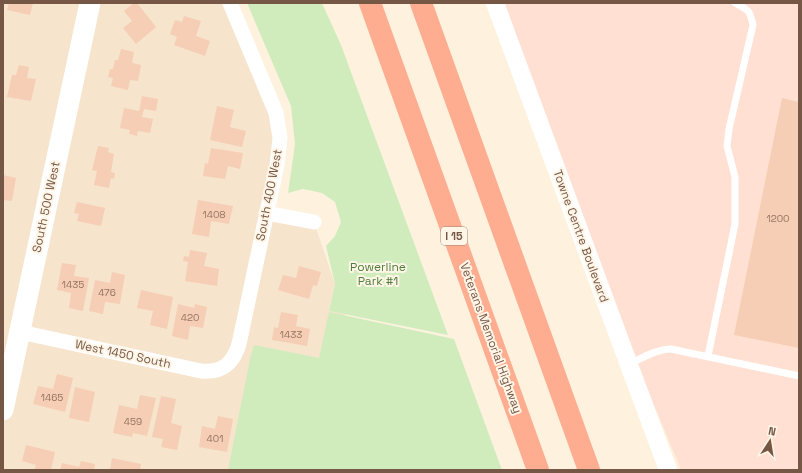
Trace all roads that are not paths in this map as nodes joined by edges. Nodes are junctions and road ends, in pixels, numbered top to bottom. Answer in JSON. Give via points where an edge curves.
{"nodes":[{"id":1,"x":90,"y":3,"type":"edge"},
{"id":2,"x":230,"y":3,"type":"edge"},
{"id":3,"x":370,"y":3,"type":"edge"},
{"id":4,"x":421,"y":3,"type":"edge"},
{"id":5,"x":495,"y":3,"type":"edge"},
{"id":6,"x":735,"y":3,"type":"edge"},
{"id":7,"x":266,"y":213,"type":"junction"},
{"id":8,"x":314,"y":222,"type":"dead end"},
{"id":9,"x":20,"y":332,"type":"junction"},
{"id":10,"x":708,"y":356,"type":"junction"},
{"id":11,"x":629,"y":364,"type":"junction"},
{"id":12,"x":226,"y":366,"type":"joint"},
{"id":13,"x":799,"y":376,"type":"edge"},
{"id":14,"x":3,"y":410,"type":"edge"},
{"id":15,"x":538,"y":470,"type":"edge"},
{"id":16,"x":590,"y":470,"type":"edge"},
{"id":17,"x":668,"y":470,"type":"edge"}],
"edges":[{"from":1,"to":9,"type":"main road","name":"South 500 West"},
{"from":2,"to":7,"type":"street","name":"South 400 West","via":[[276,113],[279,151]]},
{"from":3,"to":15,"type":"highway","name":"Veterans Memorial Highway","number":"I 15"},
{"from":4,"to":16,"type":"highway"},
{"from":5,"to":11,"type":"street","name":"Towne Centre Boulevard"},
{"from":6,"to":10,"type":"lane","via":[[748,10],[752,25],[727,146],[735,177],[735,224]]},
{"from":7,"to":8,"type":"street"},
{"from":7,"to":12,"type":"street","name":"South 400 West","via":[[239,344],[232,360]]},
{"from":9,"to":12,"type":"street","name":"West 1450 South","via":[[201,371],[210,372]]},
{"from":9,"to":14,"type":"main road","name":"South 500 West"},
{"from":10,"to":11,"type":"lane","via":[[666,349]]},
{"from":10,"to":13,"type":"lane"},
{"from":11,"to":17,"type":"street","name":"Towne Centre Boulevard"}]}
